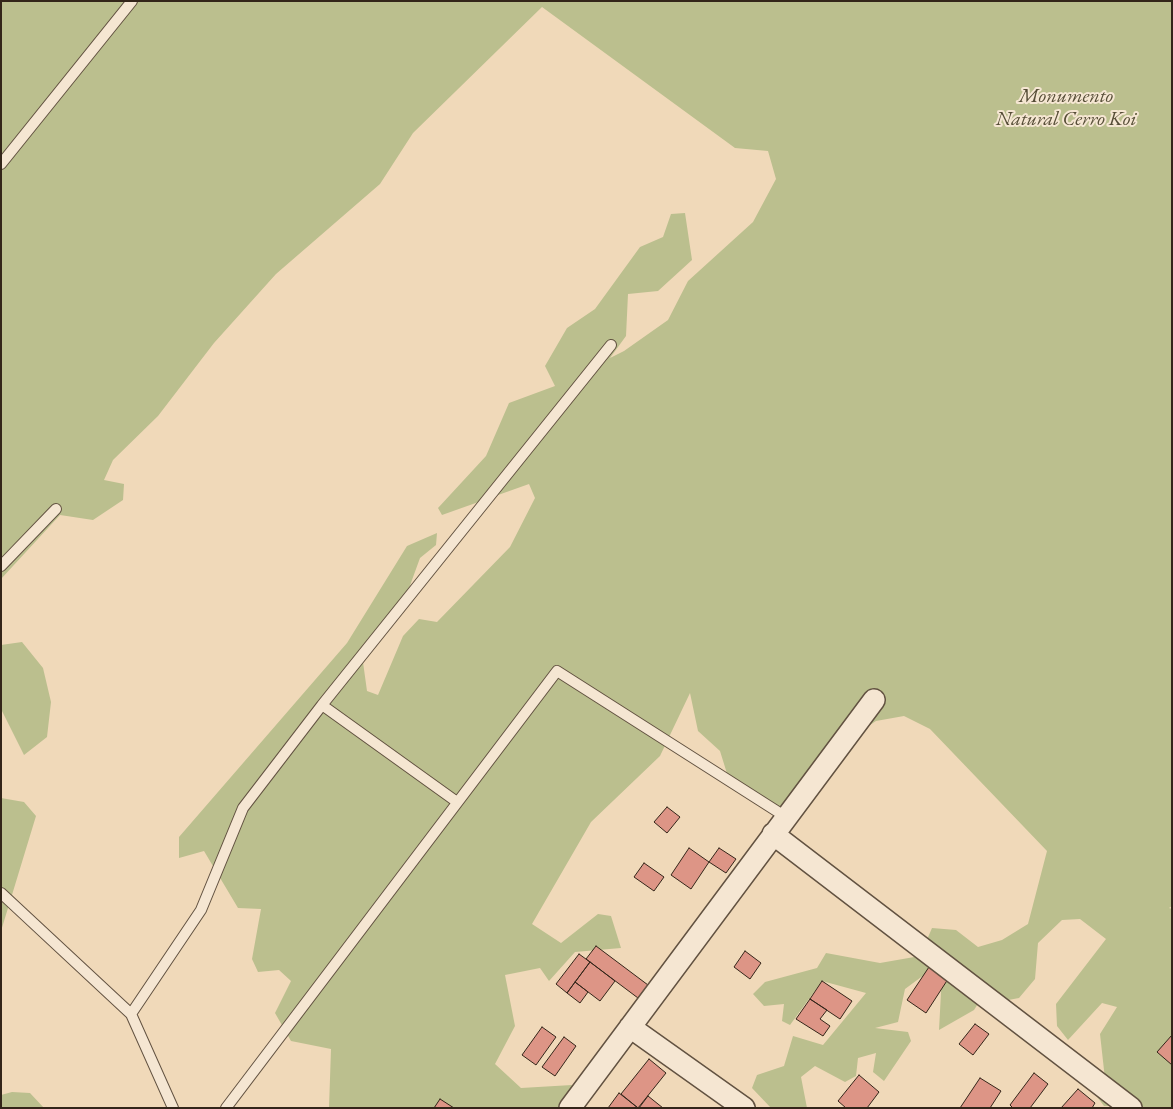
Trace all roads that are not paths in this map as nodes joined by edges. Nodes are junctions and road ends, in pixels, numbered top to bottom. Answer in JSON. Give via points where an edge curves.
{"nodes":[{"id":1,"x":132,"y":1,"type":"edge"},
{"id":2,"x":1,"y":164,"type":"edge"},
{"id":3,"x":611,"y":346,"type":"dead end"},
{"id":4,"x":56,"y":509,"type":"dead end"},
{"id":5,"x":1,"y":566,"type":"edge"},
{"id":6,"x":874,"y":700,"type":"dead end"},
{"id":7,"x":322,"y":704,"type":"junction"},
{"id":8,"x":458,"y":802,"type":"junction"},
{"id":9,"x":786,"y":817,"type":"junction"},
{"id":10,"x":773,"y":834,"type":"junction"},
{"id":11,"x":1,"y":893,"type":"edge"},
{"id":12,"x":132,"y":1014,"type":"junction"},
{"id":13,"x":630,"y":1027,"type":"junction"},
{"id":14,"x":172,"y":1108,"type":"edge"},
{"id":15,"x":226,"y":1108,"type":"edge"},
{"id":16,"x":570,"y":1108,"type":"edge"},
{"id":17,"x":744,"y":1108,"type":"edge"},
{"id":18,"x":1131,"y":1108,"type":"edge"}],
"edges":[{"from":1,"to":2,"type":"lane"},
{"from":3,"to":7,"type":"lane"},
{"from":4,"to":5,"type":"lane"},
{"from":6,"to":9,"type":"street"},
{"from":7,"to":8,"type":"lane"},
{"from":7,"to":12,"type":"lane","via":[[243,808],[200,910]]},
{"from":8,"to":9,"type":"lane","via":[[557,672]]},
{"from":8,"to":15,"type":"lane"},
{"from":9,"to":10,"type":"street"},
{"from":10,"to":13,"type":"street"},
{"from":10,"to":18,"type":"street"},
{"from":11,"to":12,"type":"lane"},
{"from":12,"to":14,"type":"lane"},
{"from":13,"to":16,"type":"street"},
{"from":13,"to":17,"type":"street"}]}
